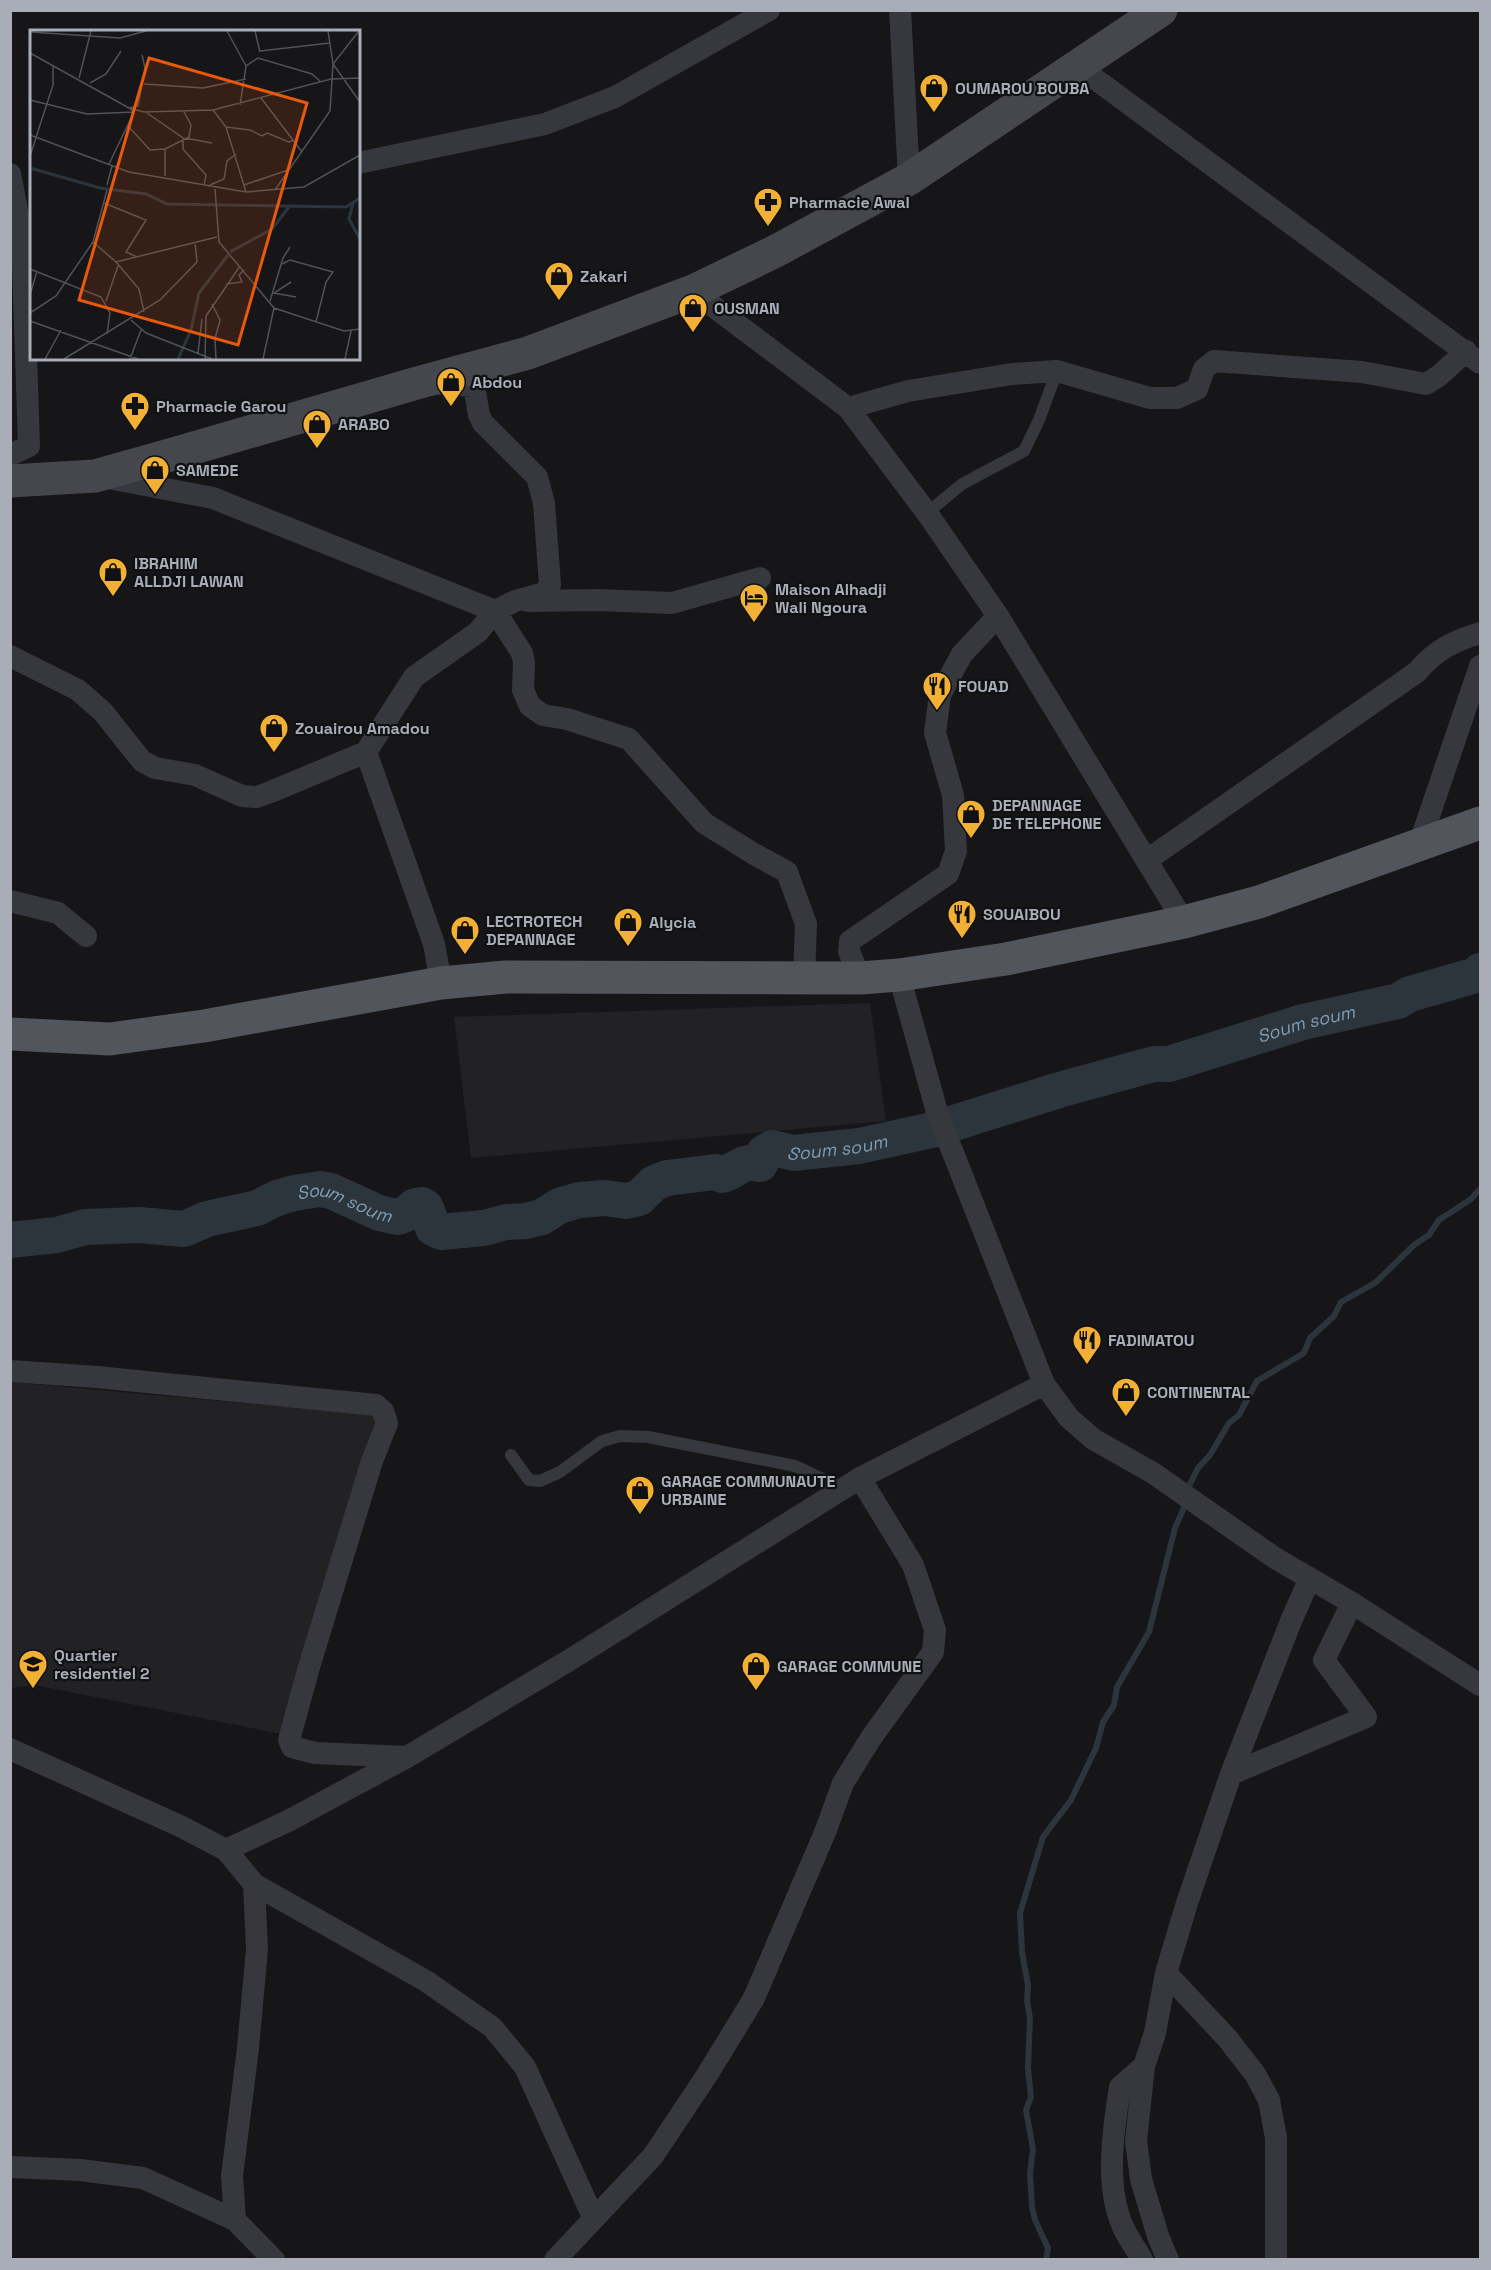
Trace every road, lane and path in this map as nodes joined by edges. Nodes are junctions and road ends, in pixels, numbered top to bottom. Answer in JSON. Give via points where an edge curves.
{"nodes":[{"id":1,"x":769,"y":10,"type":"edge"},
{"id":2,"x":900,"y":10,"type":"edge"},
{"id":3,"x":1161,"y":10,"type":"edge"},
{"id":4,"x":1078,"y":67,"type":"junction"},
{"id":5,"x":360,"y":164,"type":"edge"},
{"id":6,"x":10,"y":174,"type":"edge"},
{"id":7,"x":909,"y":179,"type":"junction"},
{"id":8,"x":27,"y":234,"type":"edge"},
{"id":9,"x":693,"y":291,"type":"junction"},
{"id":10,"x":1473,"y":357,"type":"edge"},
{"id":11,"x":1057,"y":371,"type":"junction"},
{"id":12,"x":417,"y":383,"type":"junction"},
{"id":13,"x":848,"y":408,"type":"junction"},
{"id":14,"x":10,"y":454,"type":"edge"},
{"id":15,"x":95,"y":476,"type":"junction"},
{"id":16,"x":10,"y":481,"type":"edge"},
{"id":17,"x":927,"y":513,"type":"junction"},
{"id":18,"x":760,"y":578,"type":"dead end"},
{"id":19,"x":515,"y":601,"type":"junction"},
{"id":20,"x":495,"y":611,"type":"junction"},
{"id":21,"x":998,"y":616,"type":"junction"},
{"id":22,"x":1480,"y":633,"type":"edge"},
{"id":23,"x":10,"y":656,"type":"edge"},
{"id":24,"x":1480,"y":666,"type":"edge"},
{"id":25,"x":366,"y":752,"type":"junction"},
{"id":26,"x":1480,"y":824,"type":"edge"},
{"id":27,"x":1419,"y":845,"type":"junction"},
{"id":28,"x":1147,"y":860,"type":"junction"},
{"id":29,"x":10,"y":901,"type":"edge"},
{"id":30,"x":1184,"y":922,"type":"junction"},
{"id":31,"x":86,"y":936,"type":"dead end"},
{"id":32,"x":899,"y":975,"type":"junction"},
{"id":33,"x":804,"y":977,"type":"junction"},
{"id":34,"x":860,"y":978,"type":"junction"},
{"id":35,"x":441,"y":984,"type":"junction"},
{"id":36,"x":10,"y":1034,"type":"edge"},
{"id":37,"x":10,"y":1371,"type":"edge"},
{"id":38,"x":1044,"y":1384,"type":"junction"},
{"id":39,"x":511,"y":1455,"type":"dead end"},
{"id":40,"x":852,"y":1484,"type":"junction"},
{"id":41,"x":1310,"y":1578,"type":"junction"},
{"id":42,"x":1352,"y":1603,"type":"junction"},
{"id":43,"x":1480,"y":1685,"type":"edge"},
{"id":44,"x":10,"y":1749,"type":"edge"},
{"id":45,"x":407,"y":1757,"type":"junction"},
{"id":46,"x":1231,"y":1774,"type":"junction"},
{"id":47,"x":226,"y":1850,"type":"junction"},
{"id":48,"x":254,"y":1884,"type":"junction"},
{"id":49,"x":1166,"y":1973,"type":"junction"},
{"id":50,"x":1144,"y":2066,"type":"junction"},
{"id":51,"x":10,"y":2167,"type":"edge"},
{"id":52,"x":593,"y":2217,"type":"junction"},
{"id":53,"x":235,"y":2220,"type":"junction"},
{"id":54,"x":274,"y":2259,"type":"edge"},
{"id":55,"x":555,"y":2259,"type":"edge"},
{"id":56,"x":1142,"y":2259,"type":"edge"},
{"id":57,"x":1168,"y":2259,"type":"edge"},
{"id":58,"x":1276,"y":2259,"type":"edge"}],
"edges":[{"from":1,"to":5,"type":"street","via":[[615,97],[545,124]]},
{"from":2,"to":7,"type":"street"},
{"from":3,"to":4,"type":"main road"},
{"from":4,"to":7,"type":"main road"},
{"from":4,"to":10,"type":"street"},
{"from":6,"to":8,"type":"street"},
{"from":7,"to":9,"type":"main road"},
{"from":8,"to":14,"type":"street","via":[[29,446]]},
{"from":9,"to":12,"type":"main road","via":[[528,353]]},
{"from":9,"to":13,"type":"street"},
{"from":10,"to":11,"type":"street","via":[[1426,384],[1362,372],[1214,361],[1204,369],[1197,389],[1177,398],[1150,398]]},
{"from":11,"to":13,"type":"street","via":[[1012,374],[908,391]]},
{"from":11,"to":17,"type":"lane","via":[[1024,451],[962,484]]},
{"from":12,"to":15,"type":"main road"},
{"from":12,"to":19,"type":"street","via":[[474,386],[483,423],[537,477],[544,503],[550,585],[544,593]]},
{"from":13,"to":17,"type":"street"},
{"from":15,"to":16,"type":"main road"},
{"from":15,"to":20,"type":"street","via":[[213,498]]},
{"from":17,"to":21,"type":"street"},
{"from":18,"to":19,"type":"street","via":[[672,603]]},
{"from":19,"to":20,"type":"street"},
{"from":20,"to":25,"type":"street","via":[[478,632],[414,677]]},
{"from":20,"to":33,"type":"street","via":[[522,653],[523,690],[530,706],[543,716],[567,719],[629,739],[704,823],[787,872],[806,924]]},
{"from":21,"to":28,"type":"street"},
{"from":21,"to":34,"type":"street","via":[[962,654],[940,695],[935,733],[953,795],[954,862],[948,874],[850,940],[849,951]]},
{"from":22,"to":28,"type":"street","via":[[1454,641],[1410,677]]},
{"from":23,"to":25,"type":"street","via":[[78,690],[103,712],[142,761],[155,768],[195,775],[242,796],[256,797],[273,791]]},
{"from":24,"to":27,"type":"street"},
{"from":25,"to":35,"type":"street","via":[[434,944]]},
{"from":26,"to":27,"type":"main road"},
{"from":27,"to":30,"type":"main road","via":[[1259,902]]},
{"from":28,"to":30,"type":"street"},
{"from":29,"to":31,"type":"street","via":[[58,913]]},
{"from":30,"to":32,"type":"main road","via":[[1006,959]]},
{"from":32,"to":34,"type":"main road"},
{"from":32,"to":38,"type":"street","via":[[937,1112]]},
{"from":33,"to":34,"type":"main road"},
{"from":33,"to":35,"type":"main road","via":[[506,976]]},
{"from":35,"to":36,"type":"main road","via":[[110,1040]]},
{"from":37,"to":45,"type":"street","via":[[376,1406],[383,1411],[387,1423],[372,1461],[289,1740],[292,1747],[315,1753]]},
{"from":38,"to":40,"type":"street"},
{"from":38,"to":41,"type":"street","via":[[1069,1418],[1093,1439],[1153,1473]]},
{"from":39,"to":40,"type":"lane","via":[[529,1480],[540,1481],[560,1472],[602,1442],[620,1436],[648,1437],[795,1466]]},
{"from":40,"to":45,"type":"street"},
{"from":40,"to":52,"type":"street","via":[[913,1564],[935,1630],[933,1652],[843,1783],[754,1998],[653,2156]]},
{"from":41,"to":42,"type":"street"},
{"from":41,"to":46,"type":"street"},
{"from":42,"to":43,"type":"street"},
{"from":42,"to":46,"type":"street","via":[[1324,1660],[1366,1717]]},
{"from":44,"to":47,"type":"street"},
{"from":45,"to":47,"type":"street"},
{"from":46,"to":49,"type":"street"},
{"from":47,"to":48,"type":"street"},
{"from":48,"to":52,"type":"street","via":[[426,1981],[492,2027],[525,2067]]},
{"from":48,"to":53,"type":"street","via":[[257,1949],[232,2176]]},
{"from":49,"to":50,"type":"street","via":[[1155,2033]]},
{"from":49,"to":58,"type":"street","via":[[1227,2038],[1269,2100],[1276,2138]]},
{"from":50,"to":56,"type":"street","via":[[1120,2087],[1112,2138],[1114,2194],[1124,2230]]},
{"from":50,"to":57,"type":"street","via":[[1137,2150],[1141,2179]]},
{"from":51,"to":53,"type":"street","via":[[143,2178]]},
{"from":52,"to":55,"type":"street"},
{"from":53,"to":54,"type":"street"}]}
